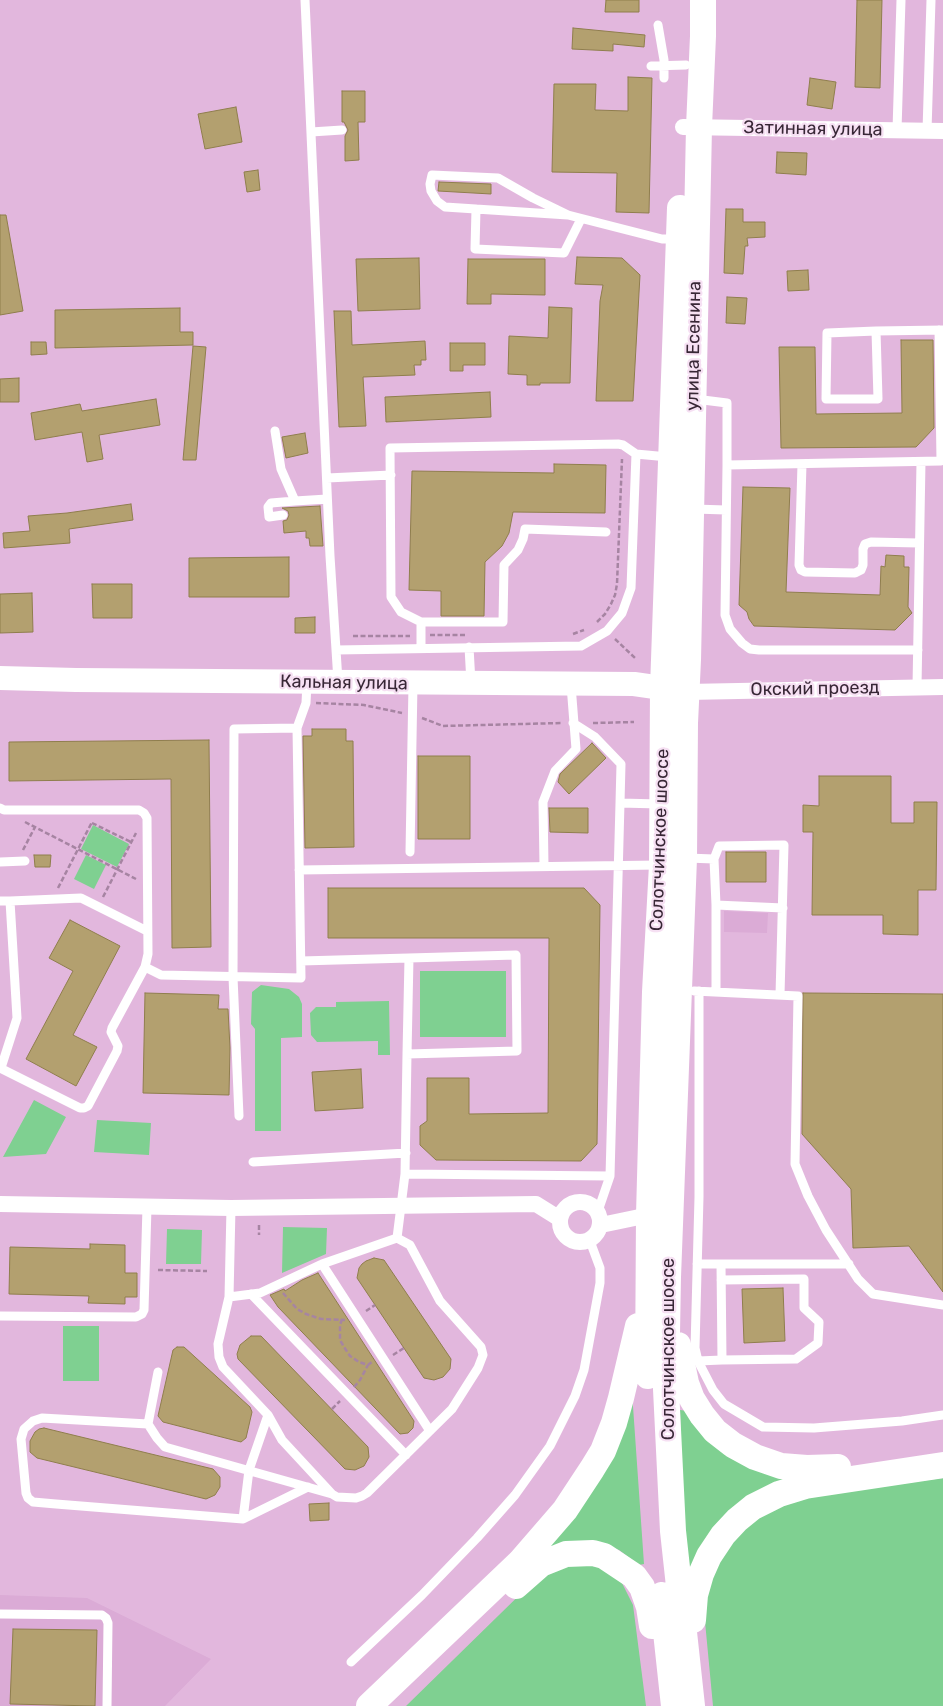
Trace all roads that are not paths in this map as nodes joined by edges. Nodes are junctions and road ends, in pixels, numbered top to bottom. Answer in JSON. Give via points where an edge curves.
{"nodes":[{"id":1,"x":305,"y":0,"type":"edge"},
{"id":2,"x":686,"y":0,"type":"edge"},
{"id":3,"x":703,"y":0,"type":"edge"},
{"id":4,"x":901,"y":0,"type":"edge"},
{"id":5,"x":931,"y":0,"type":"edge"},
{"id":6,"x":658,"y":25,"type":"dead end"},
{"id":7,"x":650,"y":66,"type":"dead end"},
{"id":8,"x":671,"y":70,"type":"junction"},
{"id":9,"x":691,"y":127,"type":"junction"},
{"id":10,"x":342,"y":130,"type":"dead end"},
{"id":11,"x":897,"y":130,"type":"junction"},
{"id":12,"x":926,"y":131,"type":"junction"},
{"id":13,"x":943,"y":131,"type":"edge"},
{"id":14,"x":311,"y":132,"type":"junction"},
{"id":15,"x":476,"y":209,"type":"junction"},
{"id":16,"x":568,"y":215,"type":"junction"},
{"id":17,"x":581,"y":219,"type":"junction"},
{"id":18,"x":678,"y":239,"type":"junction"},
{"id":19,"x":941,"y":330,"type":"edge"},
{"id":20,"x":876,"y":331,"type":"junction"},
{"id":21,"x":693,"y":398,"type":"junction"},
{"id":22,"x":275,"y":431,"type":"dead end"},
{"id":23,"x":636,"y":454,"type":"junction"},
{"id":24,"x":670,"y":457,"type":"junction"},
{"id":25,"x":921,"y":462,"type":"junction"},
{"id":26,"x":802,"y":464,"type":"junction"},
{"id":27,"x":727,"y":465,"type":"junction"},
{"id":28,"x":391,"y":475,"type":"junction"},
{"id":29,"x":326,"y":478,"type":"junction"},
{"id":30,"x":328,"y":499,"type":"junction"},
{"id":31,"x":295,"y":501,"type":"junction"},
{"id":32,"x":691,"y":509,"type":"junction"},
{"id":33,"x":726,"y":510,"type":"junction"},
{"id":34,"x":283,"y":515,"type":"dead end"},
{"id":35,"x":606,"y":532,"type":"dead end"},
{"id":36,"x":919,"y":543,"type":"junction"},
{"id":37,"x":421,"y":622,"type":"junction"},
{"id":38,"x":469,"y":647,"type":"junction"},
{"id":39,"x":421,"y":648,"type":"junction"},
{"id":40,"x":336,"y":650,"type":"junction"},
{"id":41,"x":918,"y":650,"type":"junction"},
{"id":42,"x":0,"y":678,"type":"edge"},
{"id":43,"x":338,"y":682,"type":"junction"},
{"id":44,"x":413,"y":683,"type":"junction"},
{"id":45,"x":471,"y":683,"type":"junction"},
{"id":46,"x":570,"y":684,"type":"junction"},
{"id":47,"x":917,"y":687,"type":"junction"},
{"id":48,"x":943,"y":687,"type":"edge"},
{"id":49,"x":675,"y":690,"type":"junction"},
{"id":50,"x":306,"y":693,"type":"junction"},
{"id":51,"x":573,"y":723,"type":"junction"},
{"id":52,"x":297,"y":728,"type":"junction"},
{"id":53,"x":620,"y":803,"type":"junction"},
{"id":54,"x":662,"y":804,"type":"junction"},
{"id":55,"x":0,"y":808,"type":"edge"},
{"id":56,"x":410,"y":852,"type":"dead end"},
{"id":57,"x":714,"y":859,"type":"junction"},
{"id":58,"x":21,"y":861,"type":"road end"},
{"id":59,"x":0,"y":862,"type":"edge"},
{"id":60,"x":673,"y":862,"type":"junction"},
{"id":61,"x":619,"y":865,"type":"junction"},
{"id":62,"x":544,"y":866,"type":"junction"},
{"id":63,"x":299,"y":870,"type":"junction"},
{"id":64,"x":0,"y":901,"type":"edge"},
{"id":65,"x":10,"y":901,"type":"junction"},
{"id":66,"x":716,"y":906,"type":"junction"},
{"id":67,"x":782,"y":908,"type":"junction"},
{"id":68,"x":147,"y":931,"type":"junction"},
{"id":69,"x":408,"y":958,"type":"junction"},
{"id":70,"x":301,"y":960,"type":"junction"},
{"id":71,"x":145,"y":967,"type":"junction"},
{"id":72,"x":233,"y":977,"type":"junction"},
{"id":73,"x":678,"y":991,"type":"junction"},
{"id":74,"x":716,"y":992,"type":"junction"},
{"id":75,"x":780,"y":995,"type":"junction"},
{"id":76,"x":407,"y":1054,"type":"junction"},
{"id":77,"x":0,"y":1068,"type":"edge"},
{"id":78,"x":239,"y":1116,"type":"dead end"},
{"id":79,"x":406,"y":1154,"type":"junction"},
{"id":80,"x":252,"y":1162,"type":"dead end"},
{"id":81,"x":405,"y":1174,"type":"junction"},
{"id":82,"x":610,"y":1176,"type":"junction"},
{"id":83,"x":0,"y":1204,"type":"edge"},
{"id":84,"x":401,"y":1206,"type":"junction"},
{"id":85,"x":147,"y":1207,"type":"junction"},
{"id":86,"x":231,"y":1208,"type":"junction"},
{"id":87,"x":649,"y":1215,"type":"junction"},
{"id":88,"x":599,"y":1218,"type":"junction"},
{"id":89,"x":560,"y":1219,"type":"junction"},
{"id":90,"x":396,"y":1238,"type":"junction"},
{"id":91,"x":590,"y":1241,"type":"junction"},
{"id":92,"x":322,"y":1264,"type":"junction"},
{"id":93,"x":697,"y":1264,"type":"junction"},
{"id":94,"x":721,"y":1264,"type":"junction"},
{"id":95,"x":849,"y":1264,"type":"junction"},
{"id":96,"x":658,"y":1278,"type":"junction"},
{"id":97,"x":721,"y":1280,"type":"junction"},
{"id":98,"x":250,"y":1294,"type":"junction"},
{"id":99,"x":229,"y":1297,"type":"junction"},
{"id":100,"x":943,"y":1305,"type":"edge"},
{"id":101,"x":0,"y":1316,"type":"edge"},
{"id":102,"x":722,"y":1360,"type":"junction"},
{"id":103,"x":698,"y":1361,"type":"junction"},
{"id":104,"x":158,"y":1372,"type":"dead end"},
{"id":105,"x":268,"y":1415,"type":"junction"},
{"id":106,"x":943,"y":1416,"type":"edge"},
{"id":107,"x":148,"y":1424,"type":"junction"},
{"id":108,"x":430,"y":1431,"type":"junction"},
{"id":109,"x":406,"y":1454,"type":"junction"},
{"id":110,"x":943,"y":1454,"type":"edge"},
{"id":111,"x":943,"y":1465,"type":"edge"},
{"id":112,"x":249,"y":1470,"type":"junction"},
{"id":113,"x":308,"y":1487,"type":"junction"},
{"id":114,"x":332,"y":1494,"type":"junction"},
{"id":115,"x":243,"y":1519,"type":"junction"},
{"id":116,"x":0,"y":1614,"type":"edge"},
{"id":117,"x":351,"y":1662,"type":"dead end"},
{"id":118,"x":107,"y":1706,"type":"edge"},
{"id":119,"x":369,"y":1706,"type":"edge"},
{"id":120,"x":395,"y":1706,"type":"edge"},
{"id":121,"x":661,"y":1706,"type":"edge"},
{"id":122,"x":674,"y":1706,"type":"edge"},
{"id":123,"x":692,"y":1706,"type":"edge"},
{"id":124,"x":701,"y":1706,"type":"edge"}],
"edges":[{"from":1,"to":14,"type":"lane"},
{"from":2,"to":8,"type":"main road","name":"улица Есенина"},
{"from":3,"to":9,"type":"main road","name":"улица Есенина","via":[[703,36]]},
{"from":4,"to":11,"type":"lane"},
{"from":5,"to":12,"type":"lane"},
{"from":6,"to":8,"type":"lane"},
{"from":7,"to":8,"type":"lane"},
{"from":8,"to":9,"type":"main road","name":"улица Есенина"},
{"from":9,"to":11,"type":"street","name":"Затинная улица"},
{"from":9,"to":18,"type":"main road","name":"улица Есенина"},
{"from":9,"to":21,"type":"main road","name":"улица Есенина"},
{"from":10,"to":14,"type":"lane"},
{"from":11,"to":12,"type":"street","name":"Затинная улица"},
{"from":12,"to":13,"type":"street","name":"Затинная улица"},
{"from":14,"to":29,"type":"lane"},
{"from":15,"to":16,"type":"lane"},
{"from":15,"to":16,"type":"lane","via":[[446,207],[437,201],[431,192],[432,175],[498,178]]},
{"from":15,"to":17,"type":"lane","via":[[475,249],[564,252]]},
{"from":16,"to":17,"type":"lane"},
{"from":17,"to":18,"type":"lane","via":[[662,239]]},
{"from":18,"to":24,"type":"main road","name":"улица Есенина"},
{"from":19,"to":20,"type":"lane"},
{"from":19,"to":25,"type":"lane","via":[[941,461]]},
{"from":20,"to":20,"type":"lane","via":[[878,399],[826,399],[827,333]]},
{"from":21,"to":27,"type":"lane","via":[[727,403]]},
{"from":21,"to":32,"type":"main road","name":"улица Есенина"},
{"from":22,"to":31,"type":"lane","via":[[281,468]]},
{"from":23,"to":24,"type":"lane"},
{"from":23,"to":28,"type":"lane","via":[[618,444],[390,448]]},
{"from":23,"to":38,"type":"lane","via":[[630,588],[622,613],[607,631],[581,646]]},
{"from":24,"to":49,"type":"main road","name":"улица Есенина"},
{"from":25,"to":26,"type":"lane"},
{"from":25,"to":36,"type":"lane"},
{"from":26,"to":27,"type":"lane"},
{"from":26,"to":36,"type":"lane","via":[[801,570],[855,572],[863,565],[865,544]]},
{"from":27,"to":33,"type":"lane"},
{"from":28,"to":29,"type":"lane"},
{"from":28,"to":37,"type":"lane","via":[[391,597],[401,612]]},
{"from":29,"to":30,"type":"lane"},
{"from":30,"to":31,"type":"lane"},
{"from":30,"to":40,"type":"lane","via":[[324,512]]},
{"from":31,"to":34,"type":"lane","via":[[271,503],[268,507],[269,517]]},
{"from":32,"to":33,"type":"lane"},
{"from":32,"to":49,"type":"main road","name":"улица Есенина"},
{"from":33,"to":41,"type":"lane","via":[[725,615],[730,628],[750,649]]},
{"from":35,"to":37,"type":"lane","via":[[525,529],[518,550],[504,565],[503,622]]},
{"from":36,"to":41,"type":"lane"},
{"from":37,"to":39,"type":"lane"},
{"from":38,"to":39,"type":"lane"},
{"from":38,"to":45,"type":"lane"},
{"from":39,"to":40,"type":"lane"},
{"from":40,"to":43,"type":"lane"},
{"from":41,"to":47,"type":"lane"},
{"from":42,"to":50,"type":"street","name":"Кальная улица"},
{"from":43,"to":44,"type":"street","name":"Кальная улица"},
{"from":43,"to":50,"type":"street","name":"Кальная улица"},
{"from":44,"to":45,"type":"street","name":"Кальная улица"},
{"from":44,"to":56,"type":"lane"},
{"from":45,"to":46,"type":"street","name":"Кальная улица"},
{"from":46,"to":49,"type":"street","name":"Кальная улица","via":[[634,684]]},
{"from":46,"to":51,"type":"lane"},
{"from":47,"to":48,"type":"street","name":"Окский проезд"},
{"from":47,"to":49,"type":"street","name":"Окский проезд"},
{"from":49,"to":54,"type":"main road","name":"Солотчинское шоссе"},
{"from":49,"to":60,"type":"main road","name":"Солотчинское шоссе","via":[[685,723]]},
{"from":50,"to":52,"type":"lane"},
{"from":51,"to":53,"type":"lane","via":[[595,737],[621,764]]},
{"from":51,"to":62,"type":"lane","via":[[576,749],[555,771],[542,802]]},
{"from":52,"to":63,"type":"lane"},
{"from":52,"to":72,"type":"lane","via":[[234,729]]},
{"from":53,"to":54,"type":"lane"},
{"from":53,"to":61,"type":"lane"},
{"from":54,"to":60,"type":"main road","name":"Солотчинское шоссе"},
{"from":55,"to":68,"type":"lane","via":[[140,810],[144,813],[147,818]]},
{"from":57,"to":60,"type":"lane"},
{"from":57,"to":66,"type":"lane"},
{"from":57,"to":67,"type":"lane","via":[[719,846],[784,845]]},
{"from":58,"to":59,"type":"lane"},
{"from":60,"to":61,"type":"lane"},
{"from":60,"to":73,"type":"main road","name":"Солотчинское шоссе"},
{"from":61,"to":62,"type":"lane"},
{"from":61,"to":82,"type":"lane"},
{"from":62,"to":63,"type":"lane"},
{"from":63,"to":70,"type":"lane"},
{"from":64,"to":65,"type":"lane"},
{"from":65,"to":68,"type":"lane","via":[[81,898]]},
{"from":65,"to":77,"type":"lane","via":[[16,1018]]},
{"from":66,"to":67,"type":"lane"},
{"from":66,"to":74,"type":"lane"},
{"from":67,"to":75,"type":"lane"},
{"from":68,"to":71,"type":"lane"},
{"from":69,"to":70,"type":"lane"},
{"from":69,"to":76,"type":"lane"},
{"from":69,"to":76,"type":"lane","via":[[516,955],[517,1051]]},
{"from":70,"to":72,"type":"lane","via":[[301,978]]},
{"from":71,"to":72,"type":"lane","via":[[161,975]]},
{"from":71,"to":77,"type":"lane","via":[[112,1028],[117,1051],[88,1106],[80,1108]]},
{"from":72,"to":78,"type":"lane"},
{"from":73,"to":74,"type":"lane"},
{"from":73,"to":87,"type":"main road","name":"Солотчинское шоссе"},
{"from":73,"to":93,"type":"lane","via":[[699,1197]]},
{"from":73,"to":96,"type":"main road","name":"Солотчинское шоссе"},
{"from":74,"to":75,"type":"lane"},
{"from":75,"to":95,"type":"lane","via":[[798,996],[795,1164],[826,1230]]},
{"from":76,"to":79,"type":"lane"},
{"from":79,"to":80,"type":"lane"},
{"from":79,"to":81,"type":"lane"},
{"from":81,"to":82,"type":"lane"},
{"from":81,"to":84,"type":"lane"},
{"from":82,"to":88,"type":"lane"},
{"from":83,"to":85,"type":"street"},
{"from":84,"to":86,"type":"street"},
{"from":84,"to":89,"type":"street","via":[[536,1204]]},
{"from":84,"to":90,"type":"lane"},
{"from":85,"to":86,"type":"street"},
{"from":85,"to":101,"type":"lane","via":[[142,1314],[136,1317]]},
{"from":86,"to":99,"type":"lane"},
{"from":87,"to":88,"type":"street"},
{"from":87,"to":96,"type":"main road","name":"Солотчинское шоссе"},
{"from":88,"to":89,"type":"street","via":[[586,1203],[579,1202],[566,1208]]},
{"from":88,"to":91,"type":"street","via":[[599,1232]]},
{"from":89,"to":91,"type":"street","via":[[566,1237],[578,1243]]},
{"from":90,"to":92,"type":"lane"},
{"from":90,"to":108,"type":"lane","via":[[410,1245],[440,1301],[483,1350],[478,1368],[452,1409]]},
{"from":91,"to":117,"type":"lane","via":[[600,1268],[600,1283],[584,1370],[550,1446],[515,1495],[477,1538],[422,1596]]},
{"from":92,"to":98,"type":"lane","via":[[260,1293]]},
{"from":92,"to":108,"type":"lane"},
{"from":93,"to":94,"type":"lane"},
{"from":93,"to":103,"type":"lane","via":[[695,1348]]},
{"from":94,"to":95,"type":"lane"},
{"from":94,"to":97,"type":"lane"},
{"from":95,"to":100,"type":"lane","via":[[858,1279],[874,1294]]},
{"from":96,"to":110,"type":"main road","via":[[686,1383],[702,1416],[732,1445],[781,1466],[807,1468],[874,1464]]},
{"from":96,"to":119,"type":"main road","via":[[614,1423],[582,1486],[520,1562]]},
{"from":96,"to":122,"type":"main road","name":"Солотчинское шоссе","via":[[650,1413],[657,1531]]},
{"from":96,"to":123,"type":"main road","name":"Солотчинское шоссе","via":[[673,1531]]},
{"from":97,"to":102,"type":"lane"},
{"from":97,"to":102,"type":"lane","via":[[804,1279],[804,1308],[819,1322],[818,1343],[796,1359]]},
{"from":98,"to":99,"type":"lane"},
{"from":98,"to":109,"type":"lane"},
{"from":99,"to":105,"type":"lane","via":[[218,1344],[219,1357],[224,1367]]},
{"from":102,"to":103,"type":"lane"},
{"from":103,"to":106,"type":"lane","via":[[724,1404],[763,1427],[814,1428]]},
{"from":104,"to":107,"type":"lane"},
{"from":105,"to":112,"type":"lane"},
{"from":105,"to":114,"type":"lane","via":[[282,1440]]},
{"from":107,"to":112,"type":"lane","via":[[165,1447]]},
{"from":107,"to":115,"type":"lane","via":[[42,1418],[33,1421],[24,1429],[21,1439],[28,1498],[33,1502]]},
{"from":108,"to":109,"type":"lane"},
{"from":109,"to":114,"type":"lane","via":[[362,1496],[342,1498]]},
{"from":111,"to":124,"type":"main road","via":[[805,1486],[753,1507],[737,1520],[709,1556],[695,1595],[693,1629]]},
{"from":112,"to":113,"type":"lane"},
{"from":112,"to":115,"type":"lane"},
{"from":113,"to":114,"type":"lane"},
{"from":113,"to":115,"type":"lane"},
{"from":116,"to":118,"type":"lane","via":[[102,1615],[106,1618]]},
{"from":120,"to":121,"type":"main road","via":[[529,1574],[552,1558],[578,1552],[614,1561],[634,1576],[642,1587],[649,1607]]}]}
